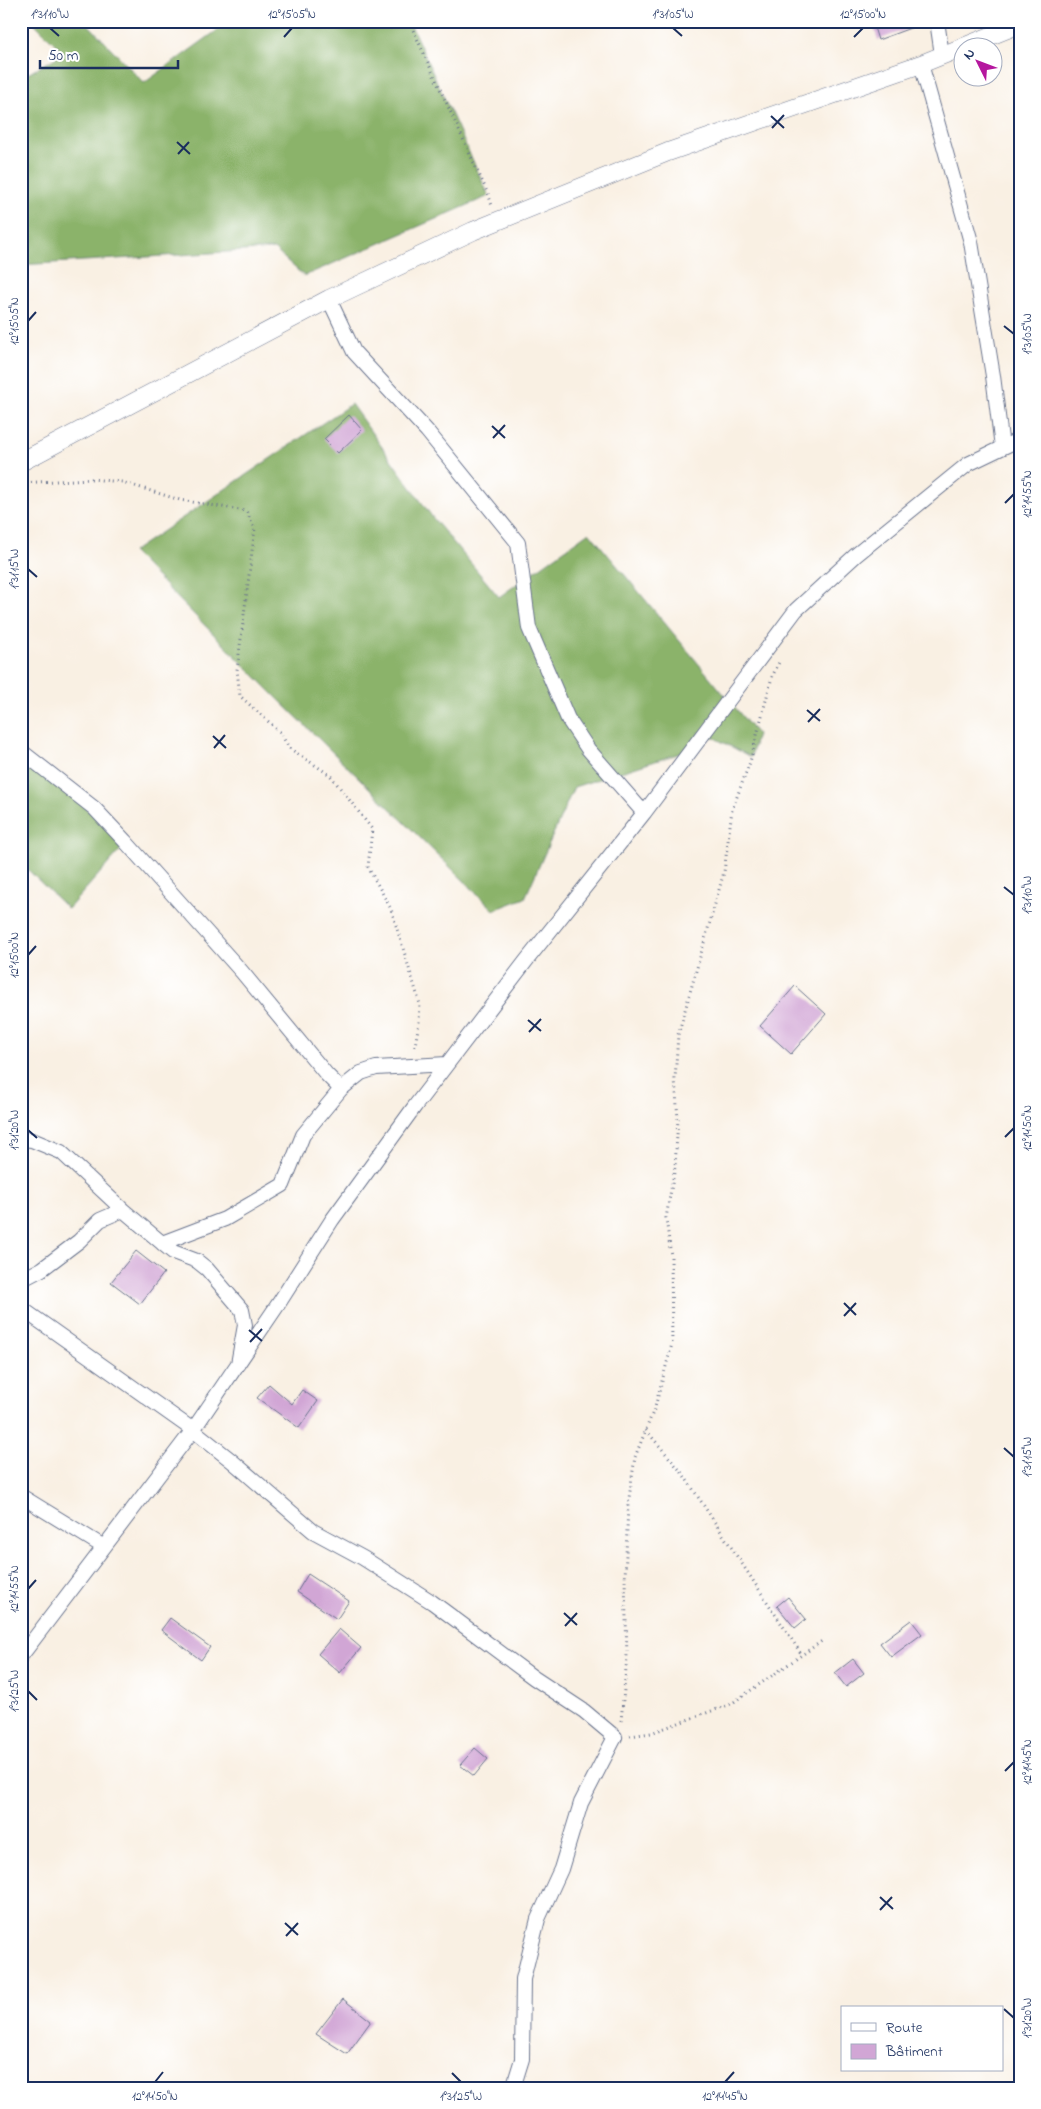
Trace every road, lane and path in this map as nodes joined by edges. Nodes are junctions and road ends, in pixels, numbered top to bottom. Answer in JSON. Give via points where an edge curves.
{"nodes":[{"id":1,"x":409,"y":21,"type":"edge"},
{"id":2,"x":937,"y":21,"type":"edge"},
{"id":3,"x":1020,"y":24,"type":"edge"},
{"id":4,"x":942,"y":55,"type":"junction"},
{"id":5,"x":921,"y":64,"type":"junction"},
{"id":6,"x":495,"y":222,"type":"junction"},
{"id":7,"x":329,"y":299,"type":"junction"},
{"id":8,"x":1020,"y":439,"type":"edge"},
{"id":9,"x":1002,"y":448,"type":"junction"},
{"id":10,"x":21,"y":462,"type":"edge"},
{"id":11,"x":21,"y":483,"type":"edge"},
{"id":12,"x":784,"y":651,"type":"dead end"},
{"id":13,"x":21,"y":751,"type":"edge"},
{"id":14,"x":644,"y":813,"type":"junction"},
{"id":15,"x":447,"y":1064,"type":"junction"},
{"id":16,"x":411,"y":1066,"type":"junction"},
{"id":17,"x":342,"y":1089,"type":"junction"},
{"id":18,"x":21,"y":1139,"type":"edge"},
{"id":19,"x":123,"y":1210,"type":"junction"},
{"id":20,"x":162,"y":1243,"type":"junction"},
{"id":21,"x":21,"y":1280,"type":"edge"},
{"id":22,"x":21,"y":1308,"type":"edge"},
{"id":23,"x":238,"y":1366,"type":"junction"},
{"id":24,"x":193,"y":1430,"type":"junction"},
{"id":25,"x":646,"y":1430,"type":"junction"},
{"id":26,"x":21,"y":1496,"type":"edge"},
{"id":27,"x":104,"y":1547,"type":"junction"},
{"id":28,"x":822,"y":1641,"type":"dead end"},
{"id":29,"x":802,"y":1655,"type":"junction"},
{"id":30,"x":21,"y":1656,"type":"edge"},
{"id":31,"x":615,"y":1737,"type":"junction"},
{"id":32,"x":513,"y":2088,"type":"edge"}],
"edges":[{"from":1,"to":6,"type":"path","via":[[489,196]]},
{"from":2,"to":4,"type":"street"},
{"from":3,"to":4,"type":"street"},
{"from":4,"to":5,"type":"street"},
{"from":5,"to":6,"type":"street","via":[[668,152]]},
{"from":5,"to":9,"type":"street","via":[[971,242]]},
{"from":6,"to":7,"type":"street"},
{"from":7,"to":10,"type":"street"},
{"from":7,"to":14,"type":"street","via":[[354,352],[427,431],[518,543],[529,628],[568,719],[588,750]]},
{"from":8,"to":9,"type":"street"},
{"from":9,"to":14,"type":"street","via":[[968,464],[856,555],[796,610]]},
{"from":11,"to":16,"type":"path","via":[[122,482],[180,500],[246,511],[255,528],[237,670],[240,696],[280,732],[289,748],[330,774],[372,829],[368,867],[391,909],[420,1004]]},
{"from":12,"to":25,"type":"path","via":[[772,677],[750,762],[732,810],[724,872],[678,1035],[675,1167],[666,1218],[671,1256],[672,1344],[656,1407]]},
{"from":13,"to":17,"type":"street","via":[[53,774],[106,821]]},
{"from":14,"to":15,"type":"street"},
{"from":15,"to":16,"type":"street"},
{"from":15,"to":23,"type":"street","via":[[332,1220]]},
{"from":16,"to":17,"type":"street","via":[[376,1068],[362,1073]]},
{"from":17,"to":20,"type":"street","via":[[303,1135],[283,1185],[225,1219]]},
{"from":18,"to":19,"type":"street","via":[[61,1152]]},
{"from":19,"to":20,"type":"street"},
{"from":19,"to":21,"type":"street","via":[[100,1220],[79,1241],[42,1269]]},
{"from":20,"to":23,"type":"street","via":[[207,1269],[242,1310],[245,1325]]},
{"from":22,"to":24,"type":"street"},
{"from":23,"to":24,"type":"street"},
{"from":24,"to":27,"type":"street"},
{"from":24,"to":31,"type":"street","via":[[312,1531],[363,1558],[432,1602],[584,1711]]},
{"from":25,"to":29,"type":"path","via":[[683,1474]]},
{"from":25,"to":31,"type":"path","via":[[635,1458],[628,1504],[625,1578],[627,1658],[620,1733]]},
{"from":26,"to":27,"type":"street"},
{"from":27,"to":30,"type":"street"},
{"from":28,"to":29,"type":"path"},
{"from":29,"to":31,"type":"path","via":[[731,1704],[651,1734]]},
{"from":31,"to":32,"type":"street","via":[[581,1803],[561,1870],[538,1919],[523,1979],[522,2059]]}]}
